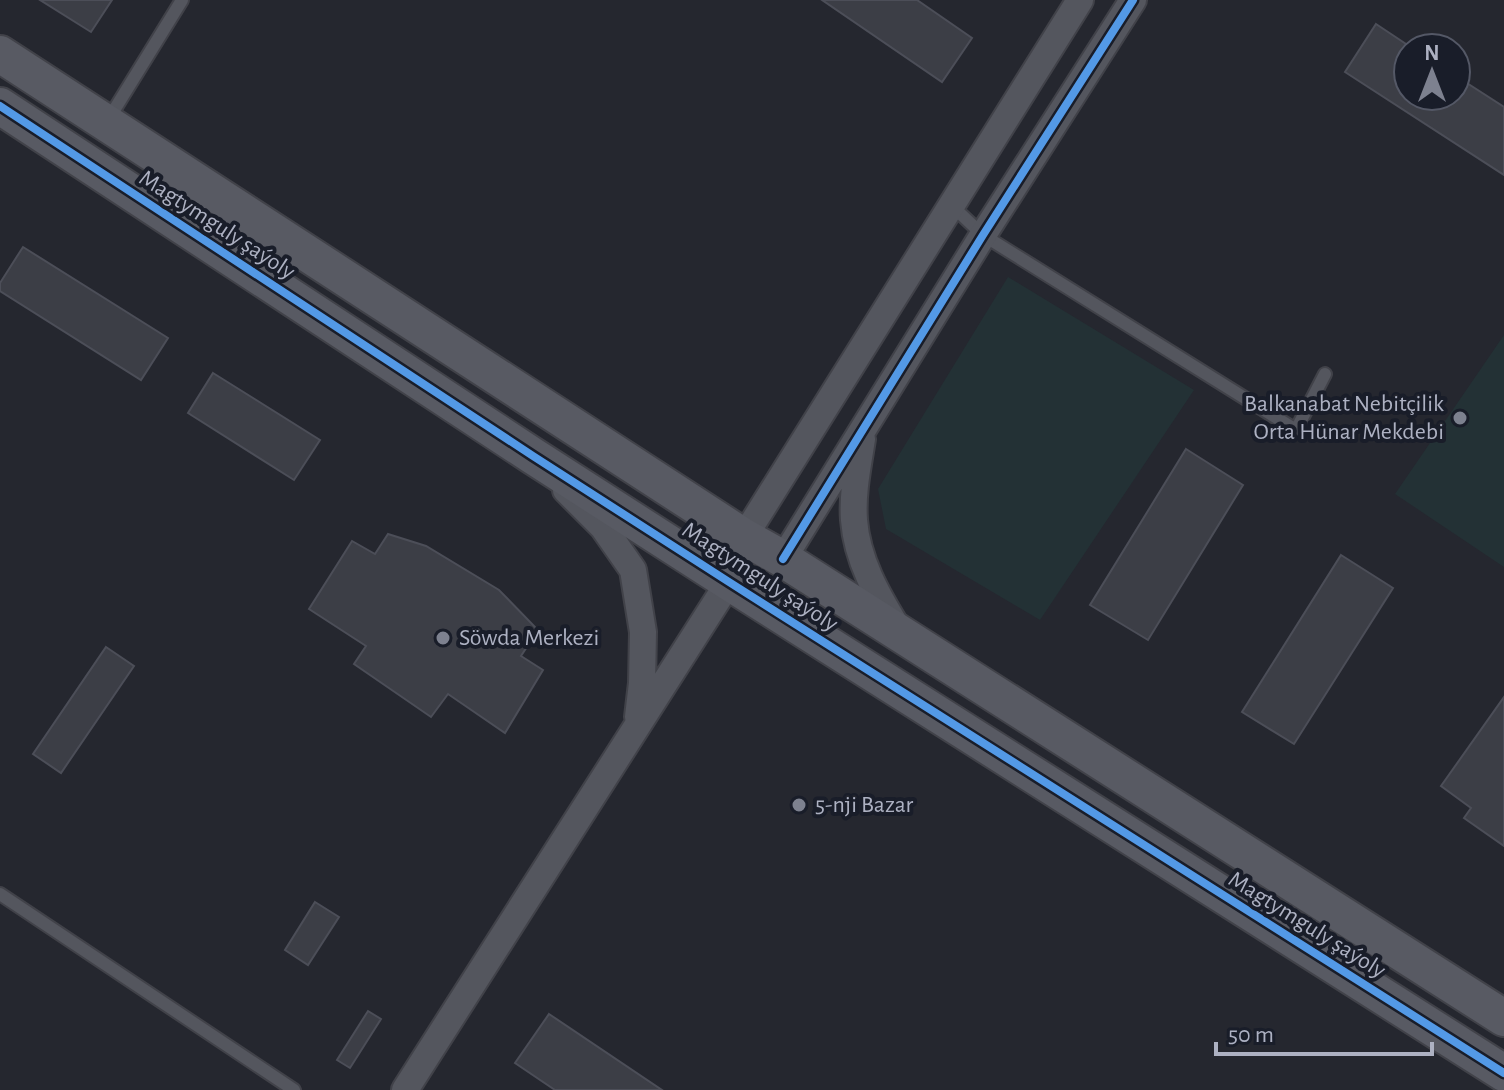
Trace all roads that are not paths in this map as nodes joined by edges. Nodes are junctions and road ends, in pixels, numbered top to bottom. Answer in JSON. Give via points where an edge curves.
{"nodes":[{"id":1,"x":182,"y":0,"type":"edge"},
{"id":2,"x":1080,"y":0,"type":"edge"},
{"id":3,"x":1133,"y":0,"type":"edge"},
{"id":4,"x":0,"y":54,"type":"edge"},
{"id":5,"x":0,"y":106,"type":"edge"},
{"id":6,"x":106,"y":123,"type":"junction"},
{"id":7,"x":950,"y":204,"type":"junction"},
{"id":8,"x":983,"y":235,"type":"junction"},
{"id":9,"x":1325,"y":374,"type":"dead end"},
{"id":10,"x":864,"y":428,"type":"junction"},
{"id":11,"x":533,"y":456,"type":"junction"},
{"id":12,"x":744,"y":537,"type":"junction"},
{"id":13,"x":783,"y":559,"type":"junction"},
{"id":14,"x":729,"y":582,"type":"junction"},
{"id":15,"x":902,"y":635,"type":"junction"},
{"id":16,"x":637,"y":726,"type":"junction"},
{"id":17,"x":0,"y":894,"type":"edge"},
{"id":18,"x":1504,"y":1018,"type":"edge"},
{"id":19,"x":1504,"y":1073,"type":"edge"},
{"id":20,"x":294,"y":1090,"type":"edge"},
{"id":21,"x":405,"y":1090,"type":"edge"}],
"edges":[{"from":1,"to":6,"type":"lane"},
{"from":2,"to":7,"type":"street"},
{"from":3,"to":8,"type":"street"},
{"from":4,"to":6,"type":"street","name":"Magtymguly şaýoly"},
{"from":5,"to":11,"type":"street","name":"Magtymguly şaýoly"},
{"from":6,"to":12,"type":"street","name":"Magtymguly şaýoly"},
{"from":7,"to":8,"type":"lane"},
{"from":7,"to":12,"type":"street"},
{"from":8,"to":9,"type":"lane","via":[[1296,430]]},
{"from":8,"to":10,"type":"street"},
{"from":10,"to":13,"type":"street"},
{"from":10,"to":15,"type":"street","via":[[854,519],[861,558]]},
{"from":11,"to":14,"type":"street","name":"Magtymguly şaýoly"},
{"from":11,"to":16,"type":"street","via":[[603,527],[633,570],[643,632]]},
{"from":12,"to":13,"type":"street","name":"Magtymguly şaýoly"},
{"from":13,"to":15,"type":"street","name":"Magtymguly şaýoly"},
{"from":14,"to":16,"type":"street"},
{"from":14,"to":19,"type":"street","name":"Magtymguly şaýoly"},
{"from":15,"to":18,"type":"street","name":"Magtymguly şaýoly"},
{"from":16,"to":21,"type":"street"},
{"from":17,"to":20,"type":"lane"}]}
